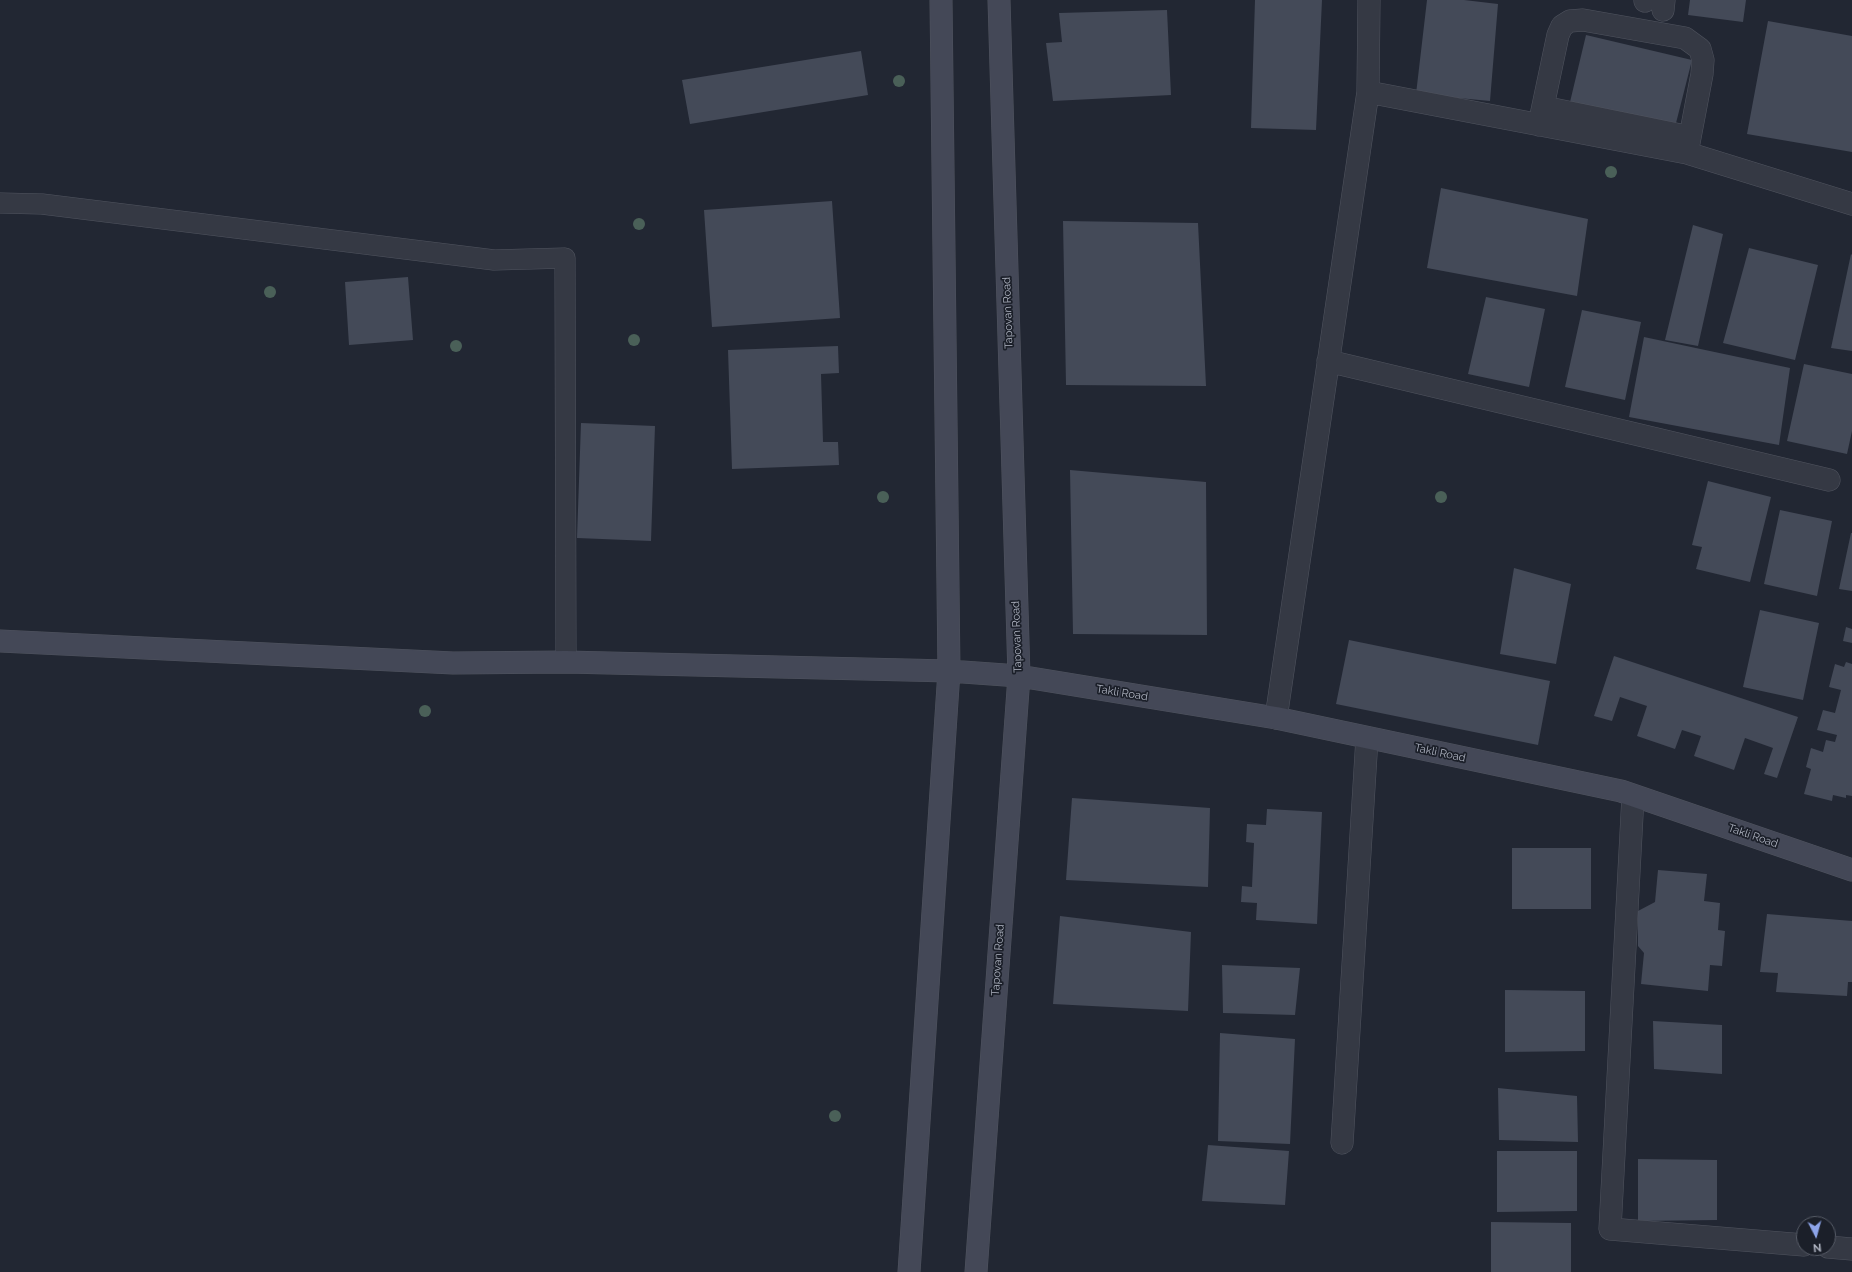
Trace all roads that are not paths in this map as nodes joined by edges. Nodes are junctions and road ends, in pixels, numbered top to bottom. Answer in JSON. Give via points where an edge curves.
{"nodes":[{"id":1,"x":941,"y":0,"type":"edge"},
{"id":2,"x":999,"y":0,"type":"edge"},
{"id":3,"x":1369,"y":0,"type":"edge"},
{"id":4,"x":1368,"y":92,"type":"junction"},
{"id":5,"x":1541,"y":116,"type":"junction"},
{"id":6,"x":1689,"y":145,"type":"junction"},
{"id":7,"x":0,"y":203,"type":"edge"},
{"id":8,"x":1852,"y":204,"type":"edge"},
{"id":9,"x":1328,"y":361,"type":"junction"},
{"id":10,"x":1829,"y":480,"type":"dead end"},
{"id":11,"x":0,"y":641,"type":"edge"},
{"id":12,"x":566,"y":662,"type":"junction"},
{"id":13,"x":949,"y":671,"type":"junction"},
{"id":14,"x":1019,"y":676,"type":"junction"},
{"id":15,"x":1276,"y":718,"type":"junction"},
{"id":16,"x":1367,"y":738,"type":"junction"},
{"id":17,"x":1633,"y":796,"type":"junction"},
{"id":18,"x":1852,"y":870,"type":"edge"},
{"id":19,"x":1342,"y":1143,"type":"dead end"},
{"id":20,"x":1796,"y":1244,"type":"edge"},
{"id":21,"x":1836,"y":1248,"type":"edge"},
{"id":22,"x":1852,"y":1249,"type":"edge"},
{"id":23,"x":909,"y":1272,"type":"edge"},
{"id":24,"x":976,"y":1272,"type":"edge"}],
"edges":[{"from":1,"to":13,"type":"main road"},
{"from":2,"to":14,"type":"main road","name":"Tapovan Road"},
{"from":3,"to":4,"type":"street"},
{"from":4,"to":5,"type":"street"},
{"from":4,"to":9,"type":"street"},
{"from":5,"to":6,"type":"street"},
{"from":5,"to":6,"type":"street","via":[[1558,35],[1562,26],[1570,21],[1583,20],[1685,38],[1700,50],[1703,60]]},
{"from":6,"to":8,"type":"street"},
{"from":7,"to":12,"type":"lane","via":[[42,204],[494,260],[565,258]]},
{"from":9,"to":10,"type":"street"},
{"from":9,"to":15,"type":"street"},
{"from":11,"to":12,"type":"main road","name":"Takli Road","via":[[445,662]]},
{"from":12,"to":13,"type":"main road","name":"Takli Road"},
{"from":13,"to":14,"type":"main road","name":"Takli Road"},
{"from":13,"to":23,"type":"main road"},
{"from":14,"to":15,"type":"main road","name":"Takli Road"},
{"from":14,"to":24,"type":"main road","name":"Tapovan Road"},
{"from":15,"to":16,"type":"main road","name":"Takli Road"},
{"from":16,"to":17,"type":"main road","name":"Takli Road","via":[[1621,791]]},
{"from":16,"to":19,"type":"street"},
{"from":17,"to":18,"type":"main road","name":"Takli Road"},
{"from":17,"to":20,"type":"street","via":[[1610,1229]]},
{"from":21,"to":22,"type":"street"}]}
